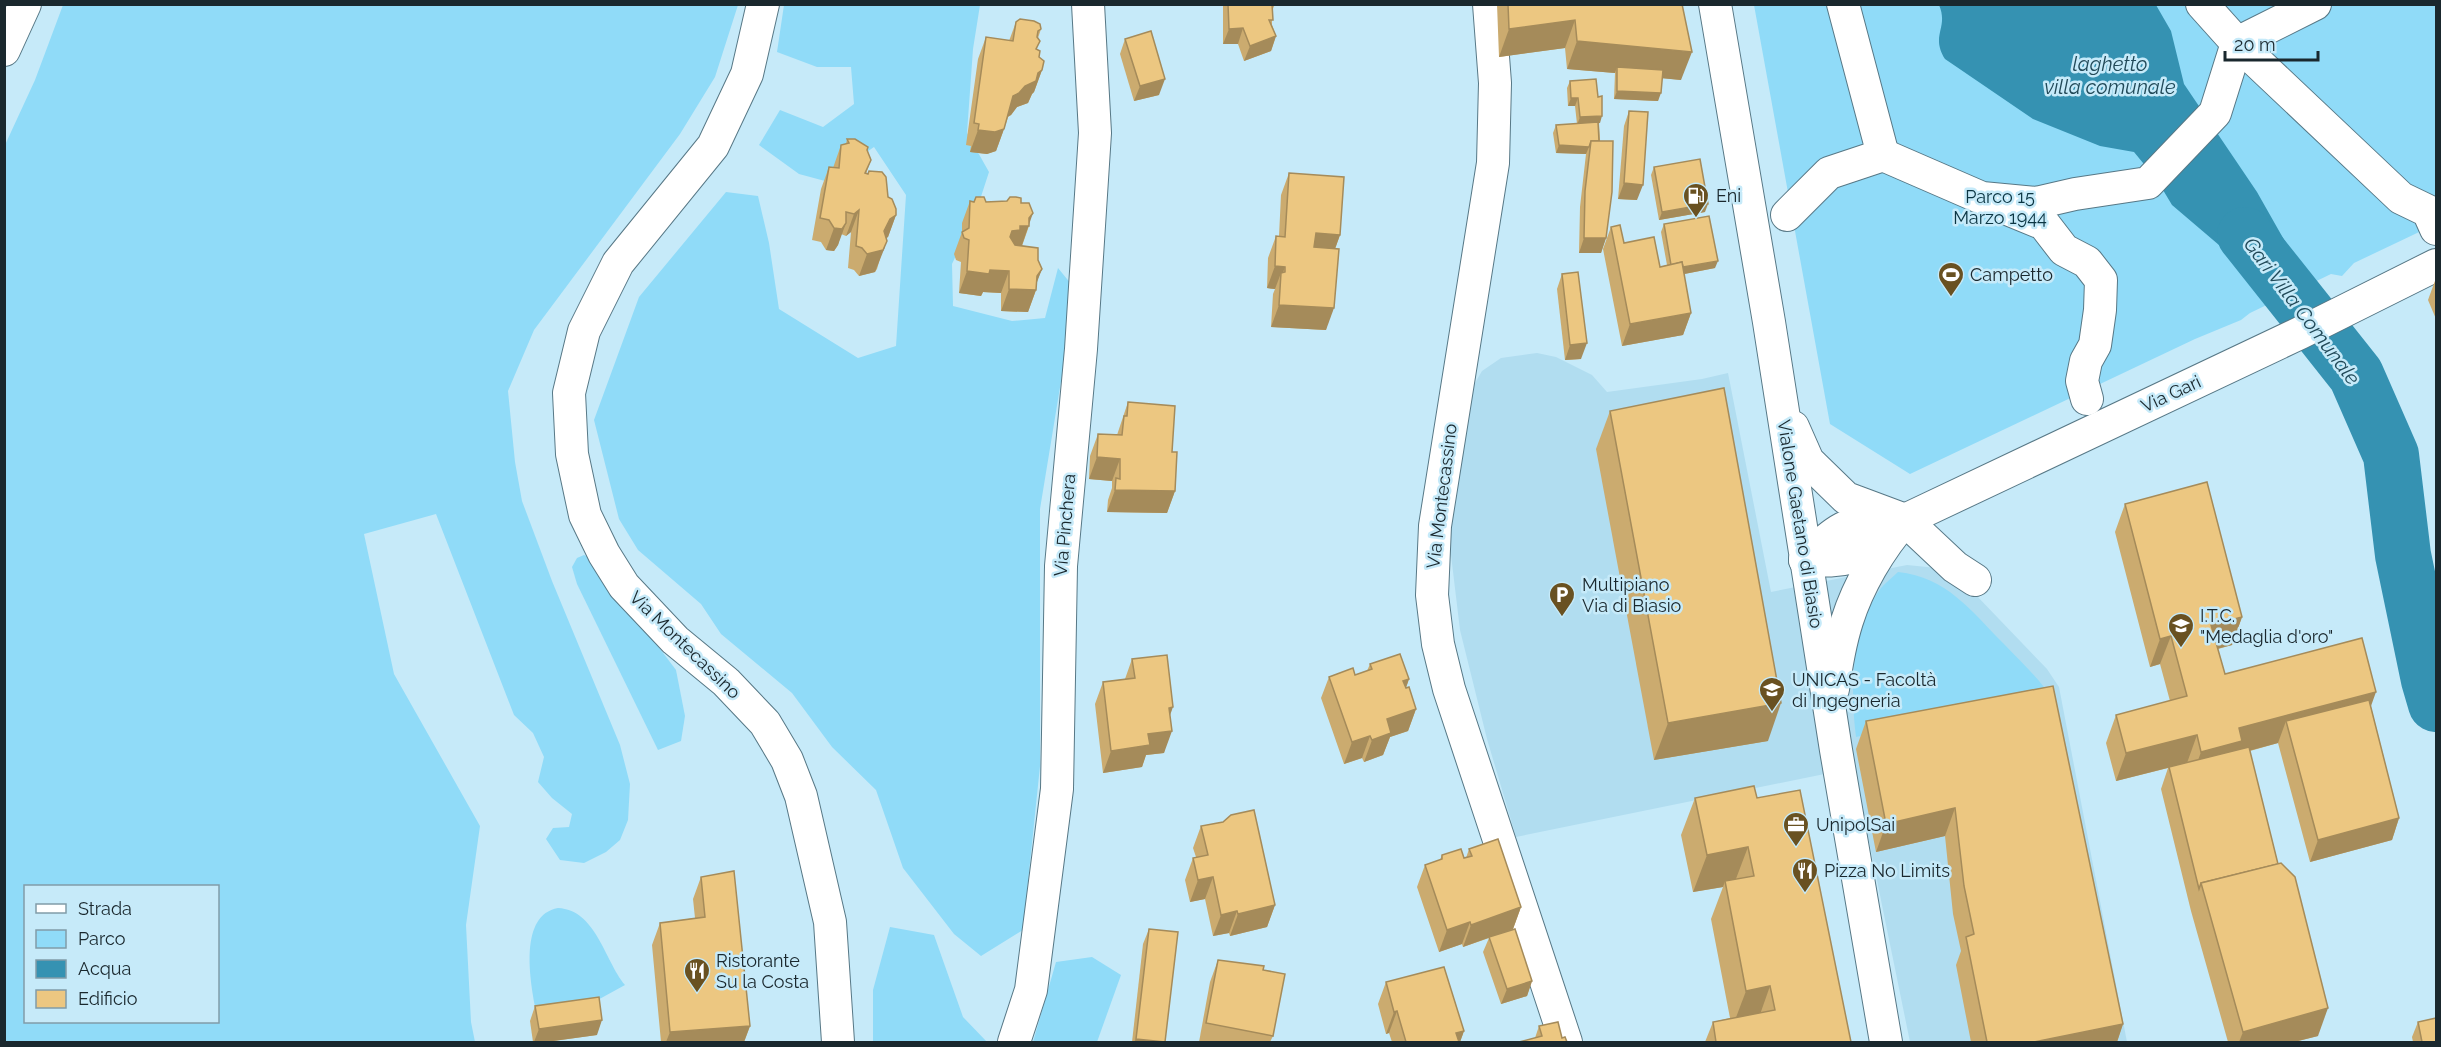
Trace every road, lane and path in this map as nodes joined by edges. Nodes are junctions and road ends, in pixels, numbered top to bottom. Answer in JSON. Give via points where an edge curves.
{"nodes":[{"id":1,"x":25,"y":4,"type":"edge"},
{"id":2,"x":763,"y":4,"type":"edge"},
{"id":3,"x":1088,"y":4,"type":"edge"},
{"id":4,"x":1489,"y":4,"type":"edge"},
{"id":5,"x":1715,"y":4,"type":"edge"},
{"id":6,"x":1844,"y":4,"type":"edge"},
{"id":7,"x":2202,"y":4,"type":"edge"},
{"id":8,"x":2315,"y":4,"type":"edge"},
{"id":9,"x":2237,"y":43,"type":"junction"},
{"id":10,"x":4,"y":50,"type":"edge"},
{"id":11,"x":1883,"y":155,"type":"junction"},
{"id":12,"x":1982,"y":198,"type":"junction"},
{"id":13,"x":1787,"y":214,"type":"dead end"},
{"id":14,"x":2436,"y":228,"type":"edge"},
{"id":15,"x":2436,"y":265,"type":"edge"},
{"id":16,"x":1781,"y":399,"type":"junction"},
{"id":17,"x":2087,"y":399,"type":"dead end"},
{"id":18,"x":1897,"y":529,"type":"junction"},
{"id":19,"x":1804,"y":560,"type":"junction"},
{"id":20,"x":1975,"y":580,"type":"dead end"},
{"id":21,"x":1829,"y":711,"type":"junction"},
{"id":22,"x":838,"y":1042,"type":"edge"},
{"id":23,"x":1014,"y":1042,"type":"edge"},
{"id":24,"x":1566,"y":1042,"type":"edge"},
{"id":25,"x":1886,"y":1042,"type":"edge"}],
"edges":[{"from":1,"to":10,"type":"street"},
{"from":2,"to":22,"type":"street","name":"Via Montecassino","via":[[747,74],[713,146],[618,263],[584,331],[569,393],[572,454],[585,515],[624,586],[675,640],[726,682],[765,723],[787,760],[801,796],[830,922]]},
{"from":3,"to":23,"type":"street","name":"Via Pinchera","via":[[1095,133],[1061,566],[1057,789],[1031,990]]},
{"from":4,"to":24,"type":"street","name":"Via Montecassino","via":[[1495,83],[1493,164],[1435,526],[1432,595],[1449,689]]},
{"from":5,"to":16,"type":"street","name":"Vialone Gaetano di Biasio"},
{"from":6,"to":11,"type":"street"},
{"from":7,"to":9,"type":"street"},
{"from":8,"to":9,"type":"street"},
{"from":9,"to":12,"type":"street","via":[[2215,113],[2148,183],[2036,203]]},
{"from":9,"to":14,"type":"street","via":[[2401,198],[2428,211]]},
{"from":11,"to":12,"type":"street"},
{"from":11,"to":13,"type":"street","via":[[1829,173]]},
{"from":12,"to":17,"type":"street","via":[[2044,224],[2064,250],[2086,262],[2101,280],[2095,345],[2086,361],[2082,381]]},
{"from":15,"to":18,"type":"street","name":"Via Gari"},
{"from":16,"to":18,"type":"street","via":[[1808,460],[1846,498]]},
{"from":16,"to":19,"type":"street","name":"Vialone Gaetano di Biasio"},
{"from":18,"to":19,"type":"street","name":"Via Gari","via":[[1876,519],[1850,523]]},
{"from":18,"to":20,"type":"street"},
{"from":18,"to":21,"type":"street","via":[[1863,584],[1847,620]]},
{"from":19,"to":21,"type":"street","name":"Vialone Gaetano di Biasio"},
{"from":21,"to":25,"type":"street","name":"Vialone Gaetano di Biasio"}]}
